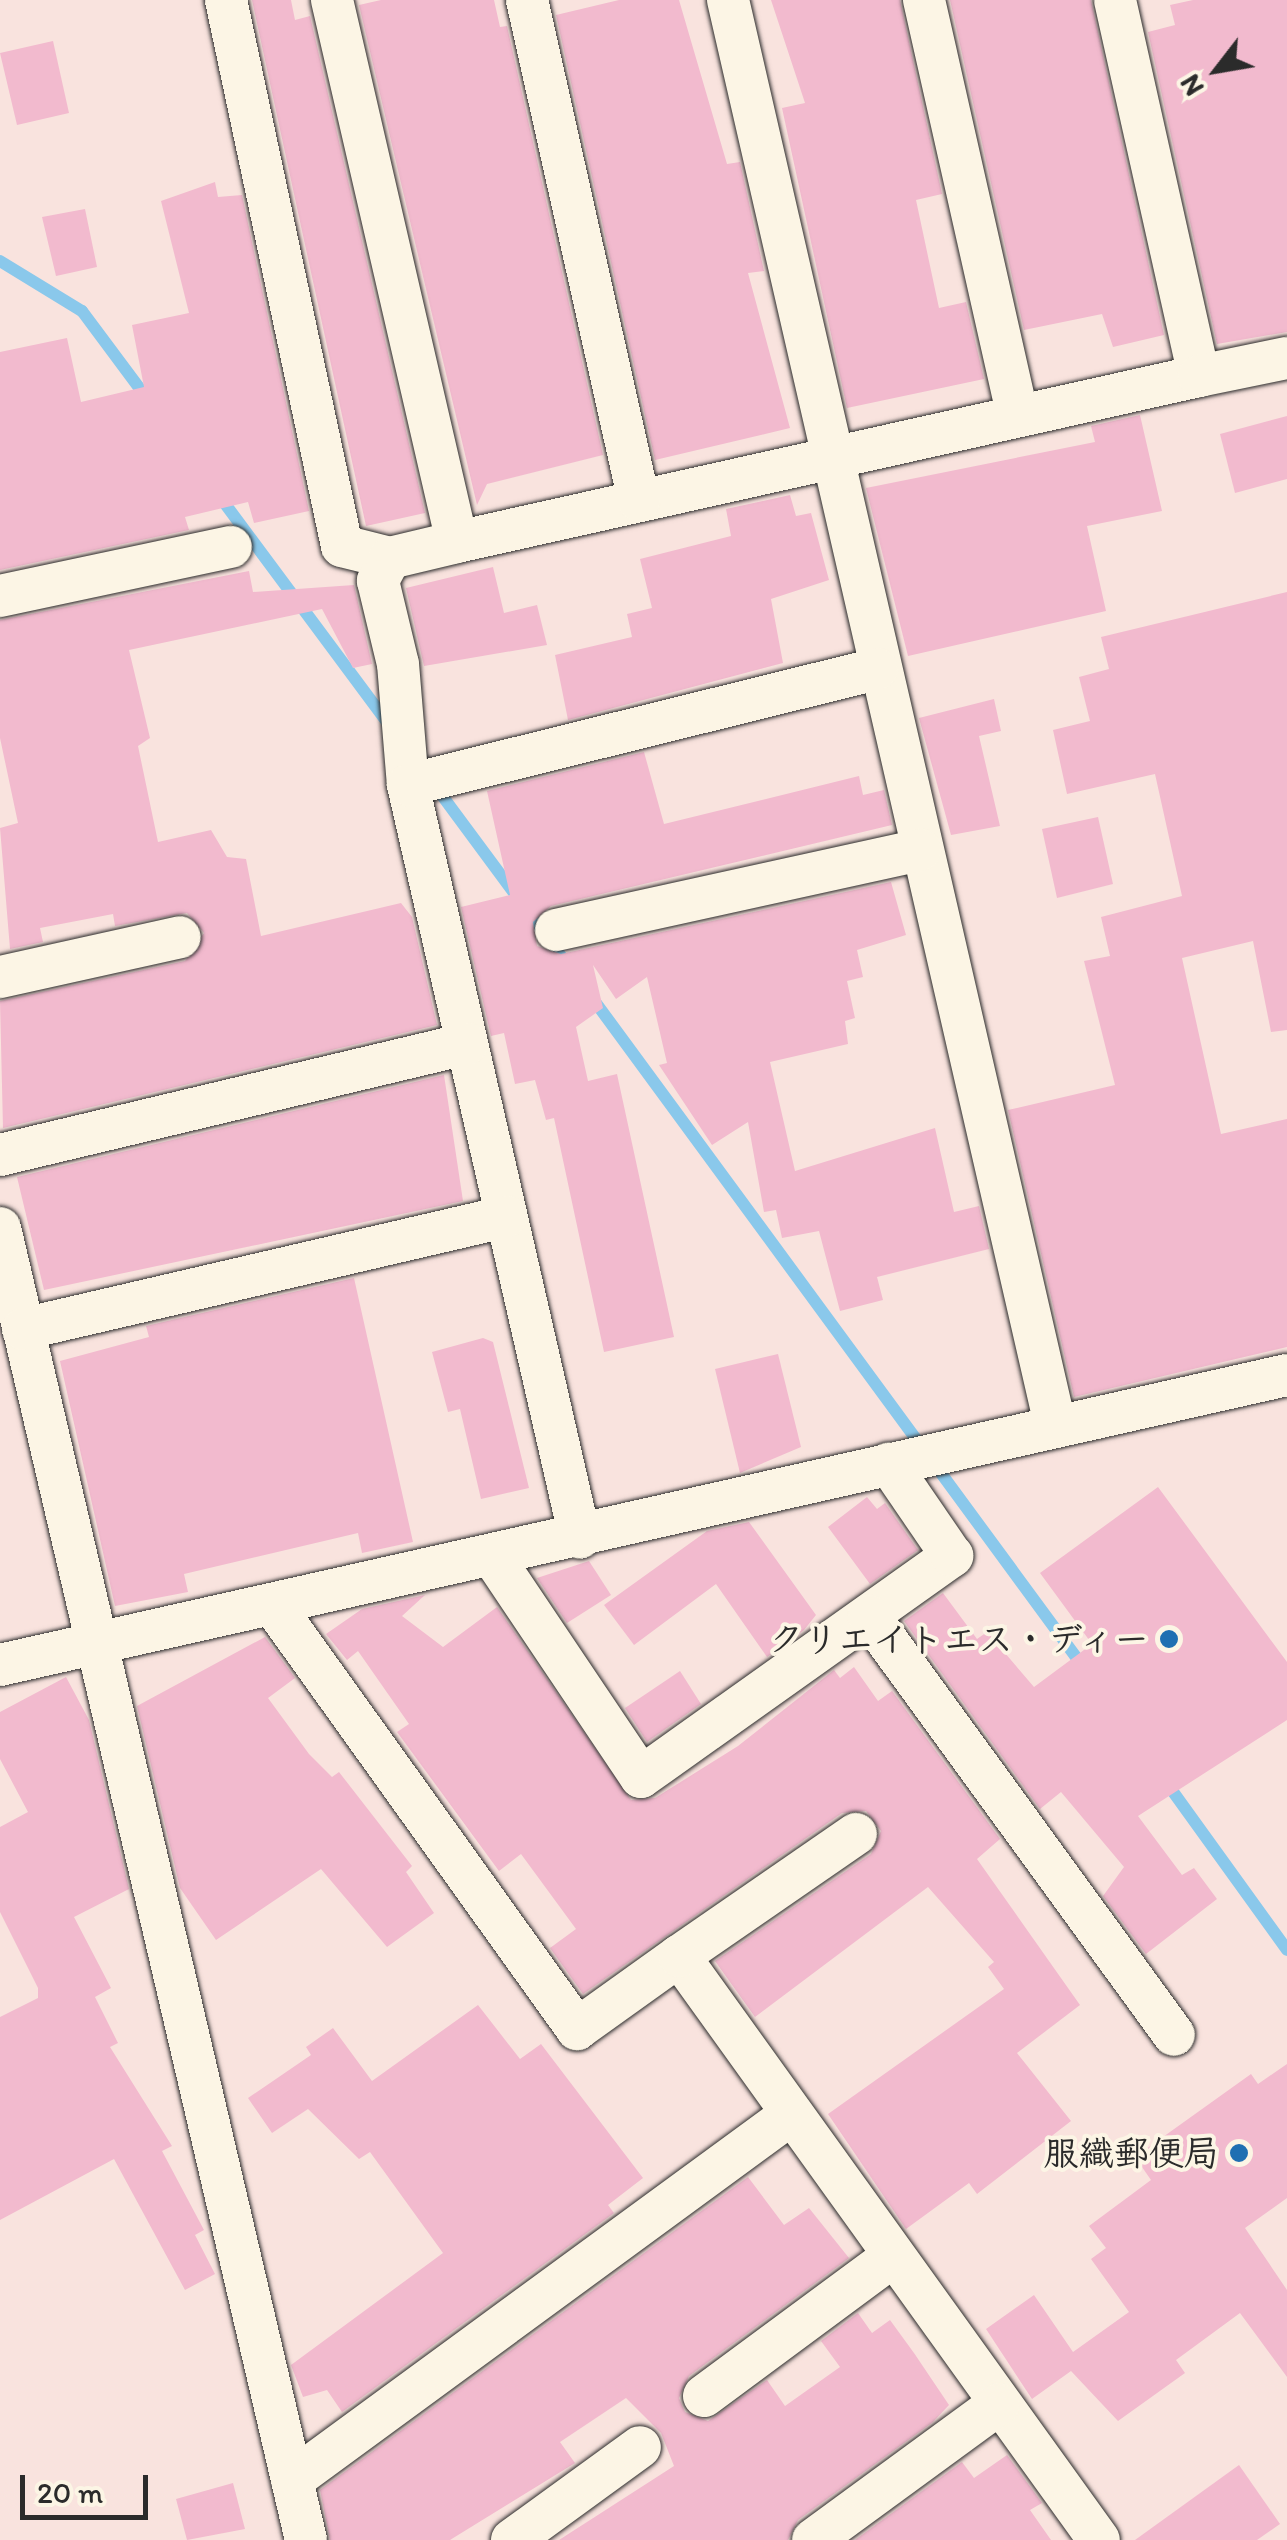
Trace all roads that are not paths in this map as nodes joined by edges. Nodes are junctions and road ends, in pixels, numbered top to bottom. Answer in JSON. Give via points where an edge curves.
{"nodes":[{"id":1,"x":226,"y":0,"type":"edge"},
{"id":2,"x":332,"y":0,"type":"edge"},
{"id":3,"x":527,"y":0,"type":"edge"},
{"id":4,"x":728,"y":0,"type":"edge"},
{"id":5,"x":924,"y":0,"type":"edge"},
{"id":6,"x":1115,"y":0,"type":"edge"},
{"id":7,"x":1287,"y":358,"type":"edge"},
{"id":8,"x":1199,"y":376,"type":"junction"},
{"id":9,"x":1017,"y":414,"type":"junction"},
{"id":10,"x":828,"y":456,"type":"junction"},
{"id":11,"x":639,"y":501,"type":"junction"},
{"id":12,"x":457,"y":542,"type":"junction"},
{"id":13,"x":231,"y":547,"type":"dead end"},
{"id":14,"x":390,"y":558,"type":"junction"},
{"id":15,"x":0,"y":596,"type":"edge"},
{"id":16,"x":877,"y":669,"type":"junction"},
{"id":17,"x":408,"y":786,"type":"junction"},
{"id":18,"x":920,"y":850,"type":"junction"},
{"id":19,"x":556,"y":930,"type":"dead end"},
{"id":20,"x":180,"y":937,"type":"dead end"},
{"id":21,"x":0,"y":977,"type":"edge"},
{"id":22,"x":466,"y":1044,"type":"junction"},
{"id":23,"x":0,"y":1156,"type":"edge"},
{"id":24,"x":506,"y":1217,"type":"junction"},
{"id":25,"x":0,"y":1228,"type":"edge"},
{"id":26,"x":23,"y":1329,"type":"junction"},
{"id":27,"x":1287,"y":1375,"type":"edge"},
{"id":28,"x":1055,"y":1424,"type":"junction"},
{"id":29,"x":889,"y":1464,"type":"junction"},
{"id":30,"x":580,"y":1538,"type":"junction"},
{"id":31,"x":493,"y":1557,"type":"junction"},
{"id":32,"x":273,"y":1605,"type":"junction"},
{"id":33,"x":869,"y":1616,"type":"junction"},
{"id":34,"x":95,"y":1643,"type":"junction"},
{"id":35,"x":0,"y":1665,"type":"edge"},
{"id":36,"x":856,"y":1834,"type":"dead end"},
{"id":37,"x":679,"y":1956,"type":"junction"},
{"id":38,"x":1174,"y":2035,"type":"dead end"},
{"id":39,"x":790,"y":2115,"type":"junction"},
{"id":40,"x":892,"y":2258,"type":"junction"},
{"id":41,"x":704,"y":2396,"type":"dead end"},
{"id":42,"x":999,"y":2404,"type":"junction"},
{"id":43,"x":640,"y":2447,"type":"dead end"},
{"id":44,"x":292,"y":2480,"type":"junction"},
{"id":45,"x":306,"y":2540,"type":"edge"},
{"id":46,"x":512,"y":2540,"type":"edge"},
{"id":47,"x":813,"y":2540,"type":"edge"},
{"id":48,"x":1100,"y":2540,"type":"edge"}],
"edges":[{"from":1,"to":14,"type":"street","via":[[342,546]]},
{"from":2,"to":12,"type":"street"},
{"from":3,"to":11,"type":"street"},
{"from":4,"to":10,"type":"street"},
{"from":5,"to":9,"type":"street"},
{"from":6,"to":8,"type":"street"},
{"from":7,"to":8,"type":"street"},
{"from":8,"to":9,"type":"street"},
{"from":9,"to":10,"type":"street"},
{"from":10,"to":11,"type":"street"},
{"from":10,"to":16,"type":"street"},
{"from":11,"to":12,"type":"street"},
{"from":12,"to":14,"type":"street"},
{"from":13,"to":15,"type":"street"},
{"from":14,"to":17,"type":"street","via":[[378,581],[398,664]]},
{"from":16,"to":17,"type":"street"},
{"from":16,"to":18,"type":"street"},
{"from":17,"to":22,"type":"street"},
{"from":18,"to":19,"type":"street"},
{"from":18,"to":28,"type":"street"},
{"from":20,"to":21,"type":"street"},
{"from":22,"to":23,"type":"street"},
{"from":22,"to":24,"type":"street"},
{"from":24,"to":26,"type":"street"},
{"from":24,"to":30,"type":"street"},
{"from":25,"to":26,"type":"street"},
{"from":26,"to":34,"type":"street"},
{"from":27,"to":28,"type":"street"},
{"from":28,"to":29,"type":"street"},
{"from":29,"to":30,"type":"street"},
{"from":29,"to":33,"type":"street","via":[[952,1556]]},
{"from":30,"to":31,"type":"street"},
{"from":31,"to":32,"type":"street"},
{"from":31,"to":33,"type":"street","via":[[641,1778]]},
{"from":32,"to":34,"type":"street"},
{"from":32,"to":37,"type":"street","via":[[577,2029]]},
{"from":33,"to":38,"type":"street"},
{"from":34,"to":35,"type":"street"},
{"from":34,"to":44,"type":"street"},
{"from":36,"to":37,"type":"street"},
{"from":37,"to":39,"type":"street"},
{"from":39,"to":40,"type":"street"},
{"from":39,"to":44,"type":"street"},
{"from":40,"to":41,"type":"street"},
{"from":40,"to":42,"type":"street"},
{"from":42,"to":47,"type":"street"},
{"from":42,"to":48,"type":"street"},
{"from":43,"to":46,"type":"street"},
{"from":44,"to":45,"type":"street"}]}
